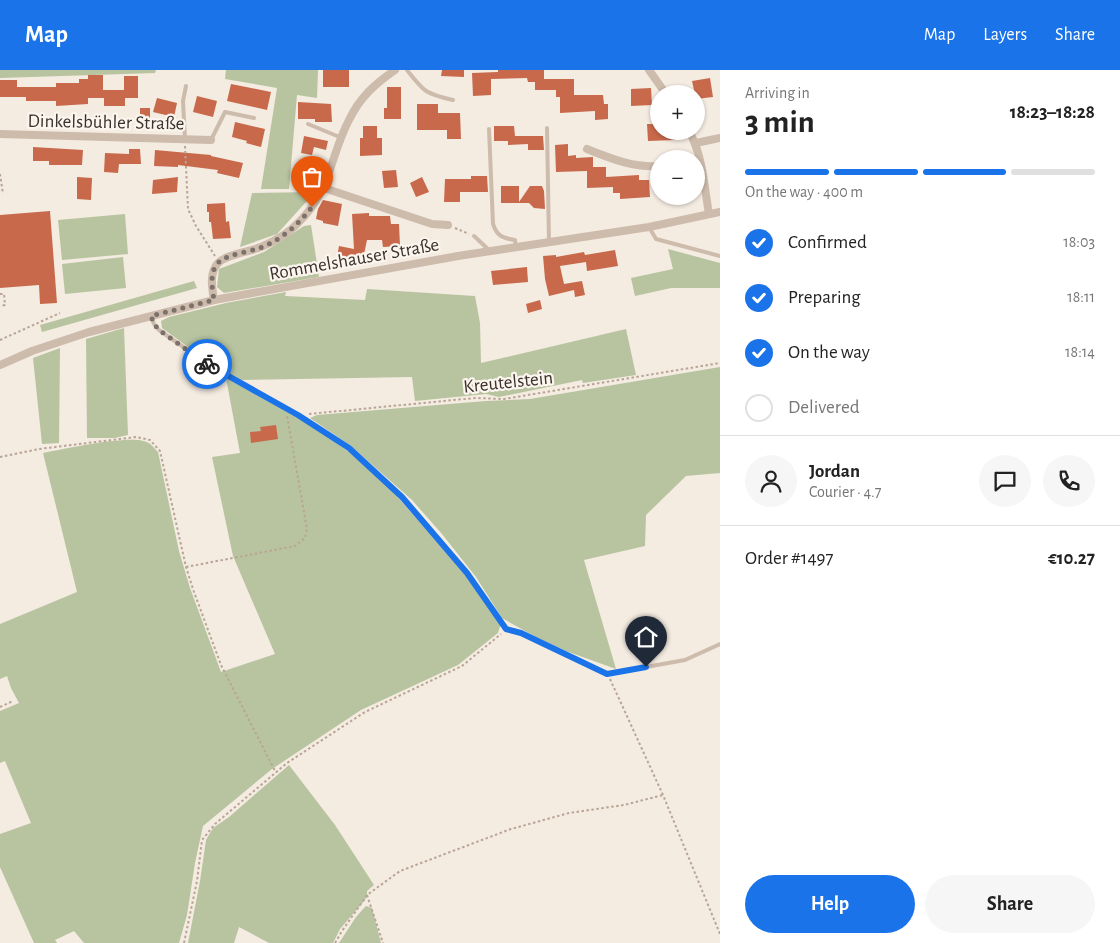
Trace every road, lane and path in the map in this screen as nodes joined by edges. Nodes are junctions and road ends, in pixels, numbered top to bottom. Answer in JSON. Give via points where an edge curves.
{"nodes":[{"id":1,"x":395,"y":70,"type":"edge"},
{"id":2,"x":407,"y":70,"type":"edge"},
{"id":3,"x":649,"y":70,"type":"edge"},
{"id":4,"x":660,"y":85,"type":"edge"},
{"id":5,"x":186,"y":86,"type":"dead end"},
{"id":6,"x":453,"y":100,"type":"dead end"},
{"id":7,"x":254,"y":118,"type":"dead end"},
{"id":8,"x":308,"y":124,"type":"dead end"},
{"id":9,"x":547,"y":128,"type":"dead end"},
{"id":10,"x":490,"y":129,"type":"dead end"},
{"id":11,"x":0,"y":134,"type":"edge"},
{"id":12,"x":342,"y":138,"type":"junction"},
{"id":13,"x":720,"y":138,"type":"edge"},
{"id":14,"x":185,"y":139,"type":"junction"},
{"id":15,"x":211,"y":140,"type":"joint"},
{"id":16,"x":694,"y":140,"type":"edge"},
{"id":17,"x":696,"y":143,"type":"junction"},
{"id":18,"x":587,"y":149,"type":"dead end"},
{"id":19,"x":697,"y":150,"type":"edge"},
{"id":20,"x":650,"y":167,"type":"edge"},
{"id":21,"x":0,"y":174,"type":"edge"},
{"id":22,"x":324,"y":188,"type":"junction"},
{"id":23,"x":3,"y":194,"type":"dead end"},
{"id":24,"x":705,"y":194,"type":"edge"},
{"id":25,"x":720,"y":212,"type":"edge"},
{"id":26,"x":709,"y":214,"type":"junction"},
{"id":27,"x":448,"y":225,"type":"joint"},
{"id":28,"x":649,"y":226,"type":"junction"},
{"id":29,"x":474,"y":236,"type":"joint"},
{"id":30,"x":549,"y":243,"type":"junction"},
{"id":31,"x":516,"y":248,"type":"junction"},
{"id":32,"x":490,"y":252,"type":"junction"},
{"id":33,"x":720,"y":256,"type":"edge"},
{"id":34,"x":219,"y":262,"type":"junction"},
{"id":35,"x":0,"y":294,"type":"edge"},
{"id":36,"x":214,"y":300,"type":"junction"},
{"id":37,"x":0,"y":306,"type":"edge"},
{"id":38,"x":60,"y":313,"type":"dead end"},
{"id":39,"x":151,"y":316,"type":"junction"},
{"id":40,"x":0,"y":340,"type":"edge"},
{"id":41,"x":720,"y":363,"type":"edge"},
{"id":42,"x":0,"y":365,"type":"edge"},
{"id":43,"x":285,"y":408,"type":"junction"},
{"id":44,"x":298,"y":415,"type":"junction"},
{"id":45,"x":0,"y":457,"type":"edge"},
{"id":46,"x":186,"y":568,"type":"junction"},
{"id":47,"x":506,"y":629,"type":"junction"},
{"id":48,"x":720,"y":644,"type":"edge"},
{"id":49,"x":607,"y":674,"type":"junction"},
{"id":50,"x":13,"y":701,"type":"dead end"},
{"id":51,"x":0,"y":707,"type":"edge"},
{"id":52,"x":276,"y":771,"type":"junction"},
{"id":53,"x":663,"y":795,"type":"junction"},
{"id":54,"x":367,"y":895,"type":"junction"},
{"id":55,"x":720,"y":934,"type":"edge"},
{"id":56,"x":184,"y":943,"type":"edge"},
{"id":57,"x":335,"y":943,"type":"edge"},
{"id":58,"x":383,"y":943,"type":"edge"}],
"edges":[{"from":1,"to":12,"type":"street","via":[[374,84],[359,102]]},
{"from":2,"to":6,"type":"lane","via":[[422,89]]},
{"from":3,"to":4,"type":"street"},
{"from":5,"to":14,"type":"lane","via":[[183,102]]},
{"from":7,"to":15,"type":"lane","via":[[225,112]]},
{"from":8,"to":12,"type":"lane"},
{"from":9,"to":30,"type":"lane"},
{"from":10,"to":31,"type":"lane","via":[[493,224],[496,233],[514,240]]},
{"from":11,"to":14,"type":"street","name":"Dinkelsbühler Straße"},
{"from":12,"to":22,"type":"street"},
{"from":13,"to":17,"type":"street"},
{"from":14,"to":15,"type":"street","name":"Dinkelsbühler Straße"},
{"from":14,"to":34,"type":"path","via":[[188,209]]},
{"from":16,"to":17,"type":"street"},
{"from":17,"to":19,"type":"street"},
{"from":18,"to":20,"type":"street","via":[[623,162]]},
{"from":21,"to":23,"type":"path"},
{"from":22,"to":27,"type":"street","via":[[432,224]]},
{"from":22,"to":34,"type":"street","via":[[300,222],[278,239]]},
{"from":24,"to":26,"type":"street"},
{"from":25,"to":26,"type":"street","name":"Rommelshauser Straße"},
{"from":26,"to":28,"type":"street","name":"Rommelshauser Straße"},
{"from":27,"to":29,"type":"path"},
{"from":28,"to":30,"type":"street","name":"Rommelshauser Straße"},
{"from":28,"to":33,"type":"lane","via":[[656,239]]},
{"from":29,"to":32,"type":"lane"},
{"from":30,"to":31,"type":"street","name":"Rommelshauser Straße"},
{"from":31,"to":32,"type":"street","name":"Rommelshauser Straße"},
{"from":32,"to":36,"type":"street","name":"Rommelshauser Straße"},
{"from":34,"to":36,"type":"street","via":[[213,272]]},
{"from":35,"to":37,"type":"path","via":[[4,294],[5,305]]},
{"from":36,"to":39,"type":"street","name":"Rommelshauser Straße"},
{"from":38,"to":40,"type":"path"},
{"from":39,"to":42,"type":"street","name":"Rommelshauser Straße","via":[[90,332]]},
{"from":39,"to":43,"type":"lane","via":[[159,330],[179,346]]},
{"from":41,"to":44,"type":"path","name":"Kreutelstein","via":[[504,399],[475,398]]},
{"from":43,"to":44,"type":"lane"},
{"from":43,"to":46,"type":"path","via":[[307,528],[305,538],[295,546]]},
{"from":44,"to":47,"type":"lane","via":[[349,448],[402,497],[467,573]]},
{"from":45,"to":46,"type":"path","via":[[136,437],[150,440],[160,451]]},
{"from":46,"to":52,"type":"path","via":[[221,665]]},
{"from":47,"to":49,"type":"lane"},
{"from":47,"to":52,"type":"path","via":[[462,666],[365,712]]},
{"from":48,"to":49,"type":"lane","via":[[685,660]]},
{"from":49,"to":53,"type":"path"},
{"from":50,"to":51,"type":"path"},
{"from":52,"to":56,"type":"path","via":[[215,824],[202,840]]},
{"from":53,"to":54,"type":"path","via":[[569,813],[512,829],[400,871]]},
{"from":53,"to":55,"type":"path"},
{"from":54,"to":57,"type":"path"},
{"from":54,"to":58,"type":"path"}]}
